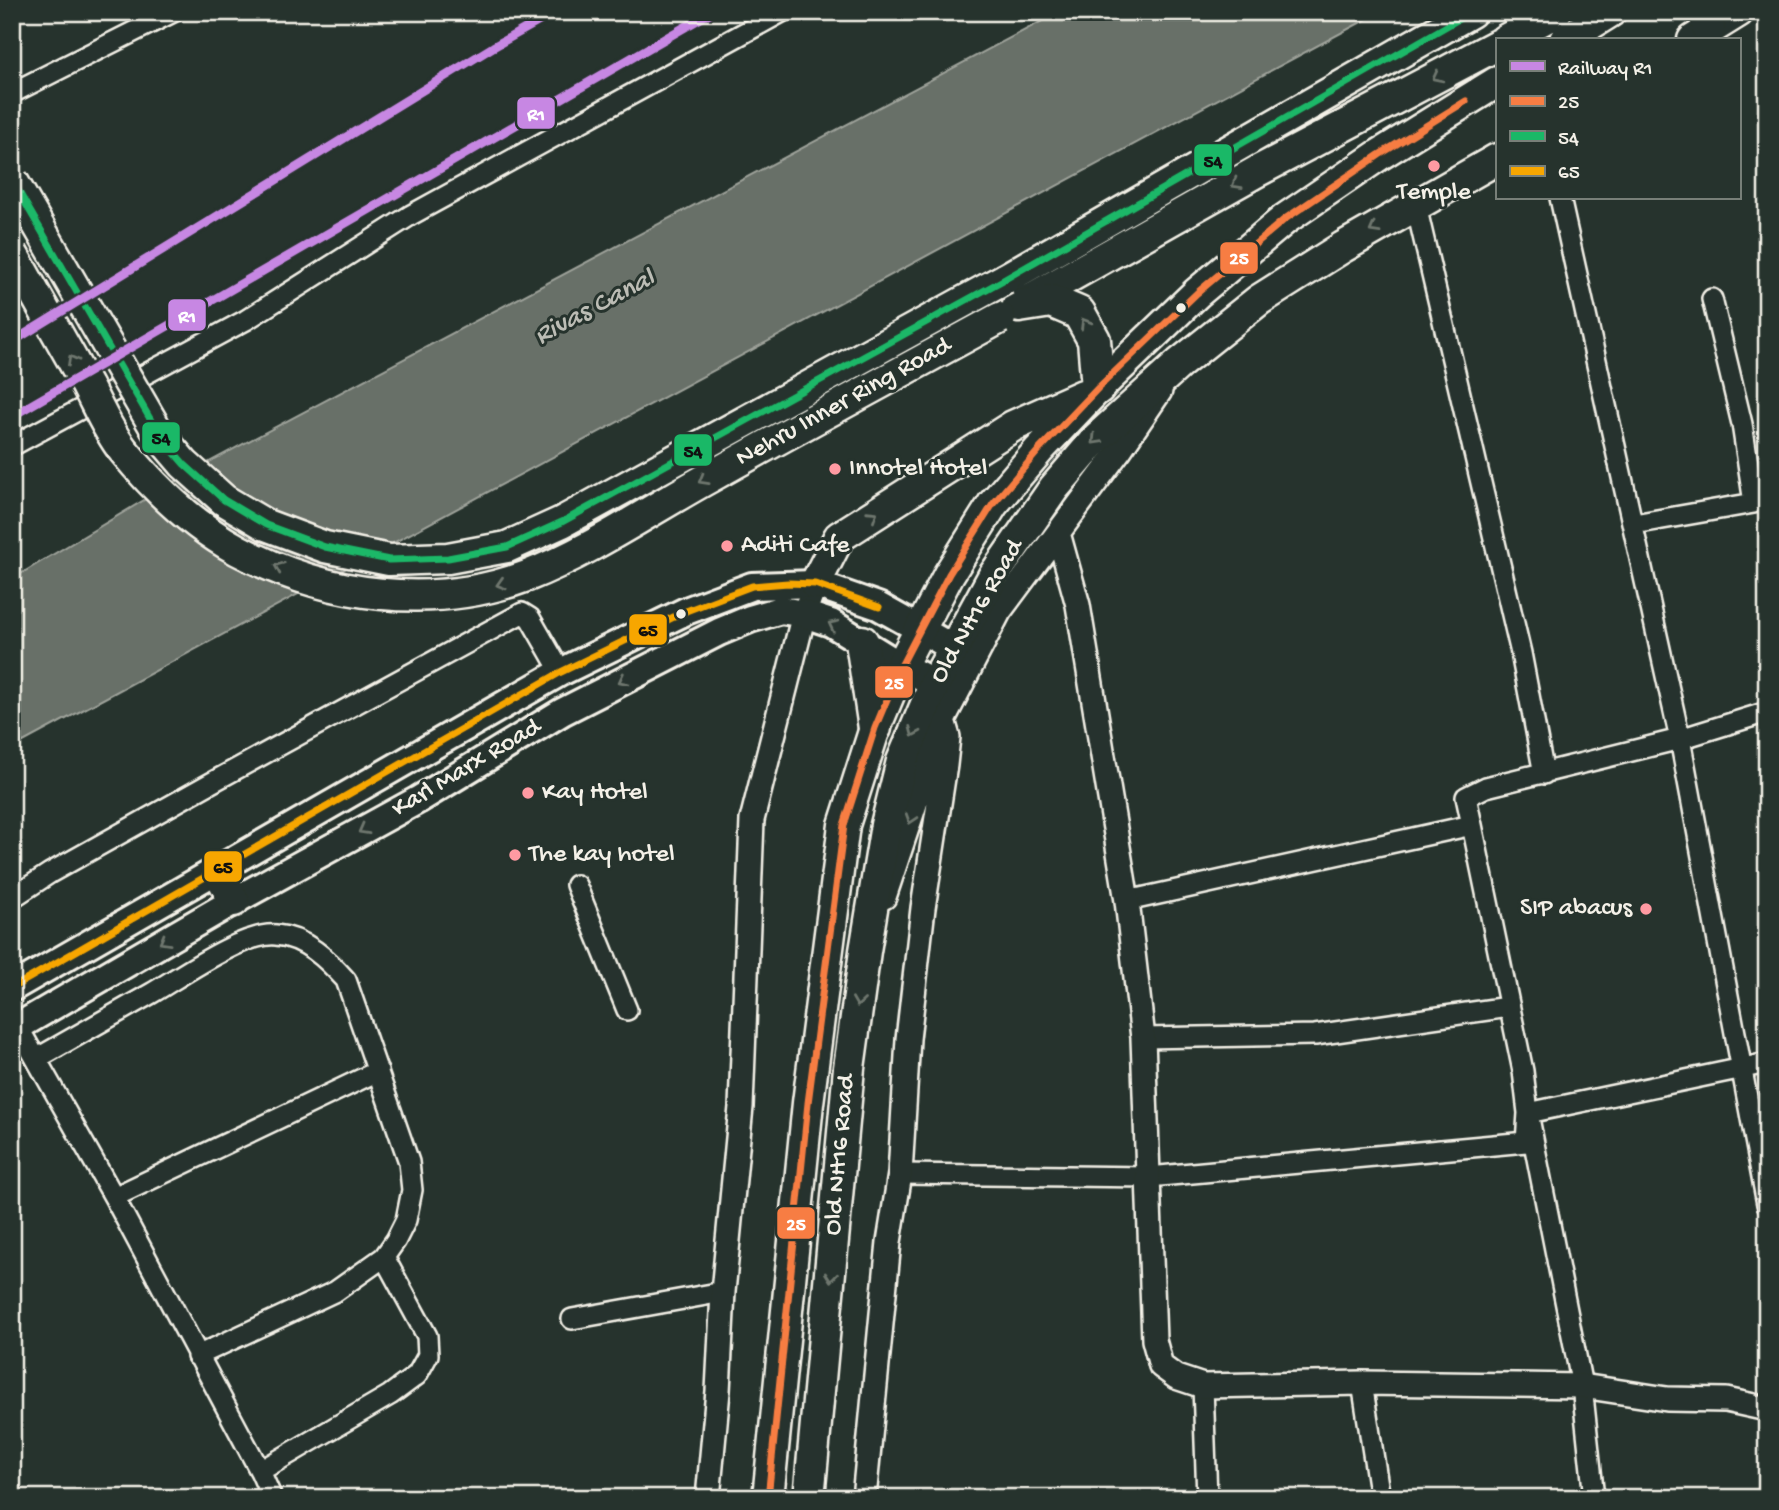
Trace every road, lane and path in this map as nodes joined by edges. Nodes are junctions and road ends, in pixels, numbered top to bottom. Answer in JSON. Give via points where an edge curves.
{"nodes":[{"id":1,"x":173,"y":12,"type":"edge"},
{"id":2,"x":782,"y":12,"type":"edge"},
{"id":3,"x":1471,"y":12,"type":"edge"},
{"id":4,"x":1556,"y":12,"type":"edge"},
{"id":5,"x":1610,"y":12,"type":"edge"},
{"id":6,"x":1738,"y":12,"type":"edge"},
{"id":7,"x":1702,"y":28,"type":"edge"},
{"id":8,"x":1509,"y":38,"type":"edge"},
{"id":9,"x":1567,"y":38,"type":"edge"},
{"id":10,"x":1496,"y":46,"type":"edge"},
{"id":11,"x":1496,"y":83,"type":"edge"},
{"id":12,"x":12,"y":93,"type":"edge"},
{"id":13,"x":1496,"y":160,"type":"edge"},
{"id":14,"x":12,"y":180,"type":"edge"},
{"id":15,"x":1560,"y":200,"type":"edge"},
{"id":16,"x":1416,"y":206,"type":"junction"},
{"id":17,"x":12,"y":253,"type":"edge"},
{"id":18,"x":1712,"y":299,"type":"dead end"},
{"id":19,"x":1008,"y":301,"type":"junction"},
{"id":20,"x":1180,"y":363,"type":"junction"},
{"id":21,"x":1098,"y":388,"type":"junction"},
{"id":22,"x":12,"y":446,"type":"edge"},
{"id":23,"x":1634,"y":524,"type":"junction"},
{"id":24,"x":1058,"y":533,"type":"junction"},
{"id":25,"x":815,"y":584,"type":"junction"},
{"id":26,"x":804,"y":614,"type":"junction"},
{"id":27,"x":921,"y":628,"type":"junction"},
{"id":28,"x":862,"y":642,"type":"junction"},
{"id":29,"x":955,"y":649,"type":"junction"},
{"id":30,"x":901,"y":666,"type":"junction"},
{"id":31,"x":561,"y":672,"type":"junction"},
{"id":32,"x":935,"y":683,"type":"junction"},
{"id":33,"x":1767,"y":712,"type":"edge"},
{"id":34,"x":943,"y":720,"type":"junction"},
{"id":35,"x":875,"y":728,"type":"junction"},
{"id":36,"x":1680,"y":739,"type":"junction"},
{"id":37,"x":1544,"y":774,"type":"junction"},
{"id":38,"x":1472,"y":825,"type":"junction"},
{"id":39,"x":218,"y":870,"type":"junction"},
{"id":40,"x":576,"y":885,"type":"dead end"},
{"id":41,"x":12,"y":898,"type":"edge"},
{"id":42,"x":234,"y":901,"type":"junction"},
{"id":43,"x":1127,"y":901,"type":"junction"},
{"id":44,"x":865,"y":951,"type":"junction"},
{"id":45,"x":12,"y":988,"type":"edge"},
{"id":46,"x":1508,"y":1007,"type":"junction"},
{"id":47,"x":627,"y":1010,"type":"dead end"},
{"id":48,"x":15,"y":1028,"type":"edge"},
{"id":49,"x":1143,"y":1038,"type":"junction"},
{"id":50,"x":36,"y":1059,"type":"junction"},
{"id":51,"x":1767,"y":1063,"type":"edge"},
{"id":52,"x":1740,"y":1068,"type":"junction"},
{"id":53,"x":377,"y":1071,"type":"junction"},
{"id":54,"x":1528,"y":1113,"type":"junction"},
{"id":55,"x":900,"y":1174,"type":"junction"},
{"id":56,"x":1149,"y":1177,"type":"junction"},
{"id":57,"x":114,"y":1197,"type":"junction"},
{"id":58,"x":1767,"y":1204,"type":"edge"},
{"id":59,"x":384,"y":1257,"type":"junction"},
{"id":60,"x":723,"y":1292,"type":"junction"},
{"id":61,"x":572,"y":1319,"type":"dead end"},
{"id":62,"x":197,"y":1356,"type":"junction"},
{"id":63,"x":1362,"y":1383,"type":"junction"},
{"id":64,"x":1202,"y":1386,"type":"junction"},
{"id":65,"x":1582,"y":1386,"type":"junction"},
{"id":66,"x":1767,"y":1409,"type":"edge"},
{"id":67,"x":260,"y":1471,"type":"junction"},
{"id":68,"x":272,"y":1498,"type":"edge"},
{"id":69,"x":708,"y":1498,"type":"edge"},
{"id":70,"x":768,"y":1498,"type":"edge"},
{"id":71,"x":809,"y":1498,"type":"edge"},
{"id":72,"x":864,"y":1498,"type":"edge"},
{"id":73,"x":1207,"y":1498,"type":"edge"},
{"id":74,"x":1380,"y":1498,"type":"edge"},
{"id":75,"x":1594,"y":1498,"type":"edge"}],
"edges":[{"from":1,"to":12,"type":"street"},
{"from":2,"to":22,"type":"street","via":[[411,215],[246,320]]},
{"from":3,"to":19,"type":"main road","name":"Nehru Inner Ring Road"},
{"from":4,"to":8,"type":"main road"},
{"from":5,"to":9,"type":"main road"},
{"from":6,"to":7,"type":"main road"},
{"from":10,"to":19,"type":"main road","name":"Nehru Inner Ring Road","one_way":true},
{"from":11,"to":21,"type":"main road","name":"Old NH16 Road","via":[[1285,219],[1197,293]]},
{"from":13,"to":16,"type":"main road","name":"Old NH16 Road"},
{"from":14,"to":19,"type":"main road","bridge":true,"via":[[160,436],[184,464],[224,500],[266,525],[325,547],[389,560],[448,558],[507,547]]},
{"from":15,"to":23,"type":"street"},
{"from":16,"to":20,"type":"main road","name":"Old NH16 Road","one_way":true,"via":[[1259,300]]},
{"from":16,"to":37,"type":"street","via":[[1521,653]]},
{"from":19,"to":17,"type":"main road","name":"Nehru Inner Ring Road","one_way":true,"bridge":true,"via":[[599,541],[530,575],[483,590],[392,597],[293,573],[238,550],[196,522],[121,448]]},
{"from":18,"to":23,"type":"street","via":[[1742,424],[1754,503]]},
{"from":21,"to":19,"type":"highway","one_way":true,"via":[[1094,340],[1079,313],[1051,301]]},
{"from":20,"to":24,"type":"street"},
{"from":20,"to":29,"type":"main road","name":"Old NH16 Road","one_way":true,"via":[[1097,438],[1054,488],[994,575]]},
{"from":25,"to":21,"type":"main road","one_way":true,"via":[[839,537],[1013,426]]},
{"from":21,"to":27,"type":"main road","name":"Old NH16 Road","via":[[993,504]]},
{"from":23,"to":36,"type":"street"},
{"from":24,"to":34,"type":"street","via":[[999,612]]},
{"from":24,"to":43,"type":"street","via":[[1078,605]]},
{"from":25,"to":26,"type":"street"},
{"from":25,"to":27,"type":"main road","name":"Karl Marx Road","via":[[878,606]]},
{"from":25,"to":31,"type":"main road","name":"Karl Marx Road","via":[[752,586],[686,611]]},
{"from":28,"to":26,"type":"main road","name":"Karl Marx Road","one_way":true,"via":[[831,623]]},
{"from":26,"to":42,"type":"main road","name":"Karl Marx Road","one_way":true,"via":[[781,610],[719,632],[562,712],[418,800]]},
{"from":26,"to":60,"type":"street","via":[[752,820],[741,1107]]},
{"from":27,"to":29,"type":"main road","name":"Karl Marx Road"},
{"from":27,"to":30,"type":"main road","name":"Old NH16 Road"},
{"from":28,"to":30,"type":"main road","name":"Karl Marx Road"},
{"from":28,"to":35,"type":"highway"},
{"from":29,"to":32,"type":"main road","name":"Old NH16 Road"},
{"from":30,"to":32,"type":"main road","name":"Karl Marx Road"},
{"from":30,"to":35,"type":"main road","name":"Old NH16 Road"},
{"from":31,"to":39,"type":"main road","name":"Karl Marx Road"},
{"from":31,"to":41,"type":"street","via":[[530,618],[522,613]]},
{"from":32,"to":44,"type":"main road","name":"Old NH16 Road","one_way":true,"via":[[902,761]]},
{"from":33,"to":36,"type":"street"},
{"from":34,"to":44,"type":"street","one_way":true},
{"from":34,"to":55,"type":"street","via":[[948,737],[908,1039]]},
{"from":35,"to":70,"type":"main road","name":"Old NH16 Road","via":[[844,825],[835,889]]},
{"from":36,"to":37,"type":"street"},
{"from":36,"to":52,"type":"street"},
{"from":37,"to":38,"type":"street","via":[[1486,787],[1466,797]]},
{"from":38,"to":43,"type":"street"},
{"from":38,"to":46,"type":"street"},
{"from":39,"to":42,"type":"main road"},
{"from":39,"to":45,"type":"main road","name":"Karl Marx Road"},
{"from":40,"to":47,"type":"street"},
{"from":42,"to":48,"type":"main road","name":"Karl Marx Road","one_way":true},
{"from":43,"to":49,"type":"street"},
{"from":44,"to":71,"type":"main road","name":"Old NH16 Road","one_way":true,"via":[[849,1068]]},
{"from":46,"to":49,"type":"street","via":[[1315,1035]]},
{"from":46,"to":54,"type":"street"},
{"from":48,"to":50,"type":"street"},
{"from":49,"to":56,"type":"street"},
{"from":50,"to":53,"type":"street","via":[[219,954],[253,938],[276,935],[302,942],[329,960],[346,980]]},
{"from":50,"to":57,"type":"street"},
{"from":51,"to":52,"type":"street"},
{"from":52,"to":54,"type":"street"},
{"from":52,"to":58,"type":"street"},
{"from":53,"to":57,"type":"street"},
{"from":53,"to":59,"type":"street","via":[[408,1161],[412,1190],[406,1220]]},
{"from":54,"to":56,"type":"street","via":[[1527,1142]]},
{"from":54,"to":65,"type":"street"},
{"from":55,"to":56,"type":"street"},
{"from":55,"to":72,"type":"street"},
{"from":56,"to":64,"type":"street","via":[[1154,1340],[1161,1366]]},
{"from":57,"to":62,"type":"street"},
{"from":59,"to":62,"type":"street","via":[[336,1291]]},
{"from":59,"to":67,"type":"street","via":[[427,1336],[428,1355],[417,1375]]},
{"from":60,"to":61,"type":"street"},
{"from":60,"to":69,"type":"street"},
{"from":62,"to":67,"type":"street"},
{"from":63,"to":64,"type":"street"},
{"from":63,"to":65,"type":"street"},
{"from":63,"to":74,"type":"street"},
{"from":64,"to":73,"type":"street"},
{"from":65,"to":66,"type":"street","via":[[1667,1399],[1726,1400]]},
{"from":65,"to":75,"type":"street"},
{"from":67,"to":68,"type":"street"}]}
